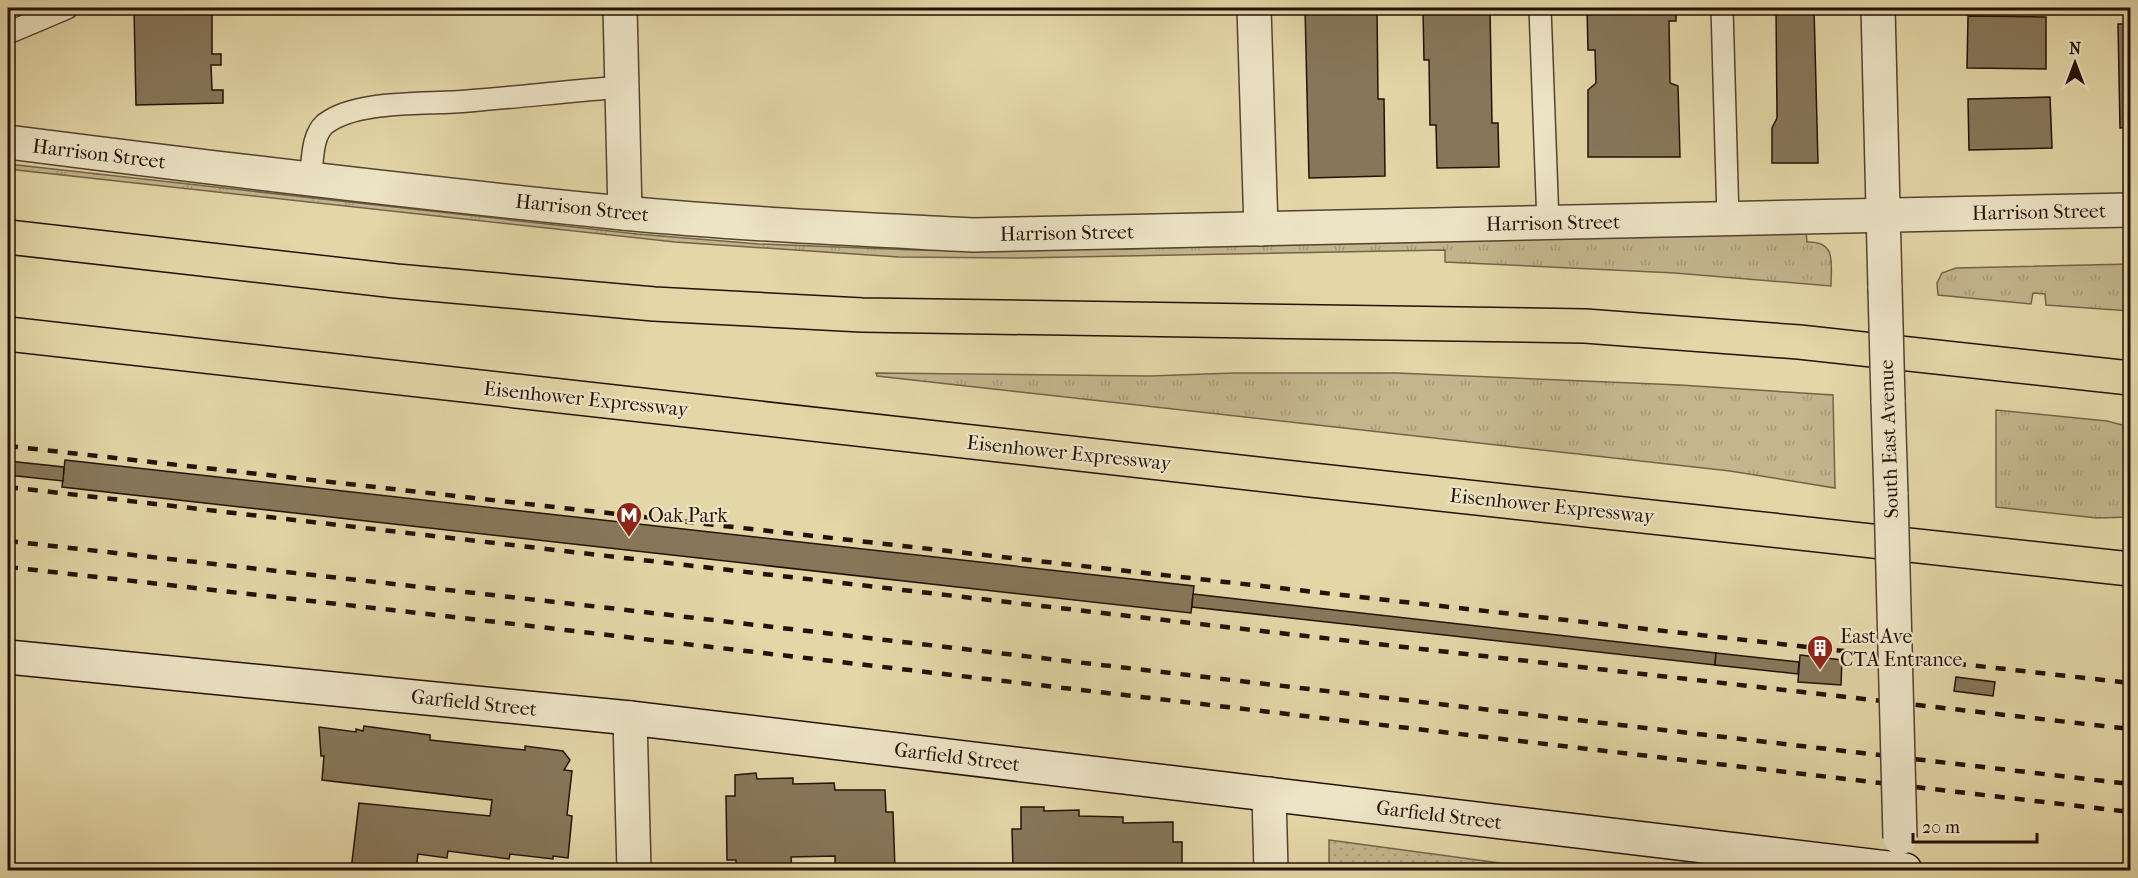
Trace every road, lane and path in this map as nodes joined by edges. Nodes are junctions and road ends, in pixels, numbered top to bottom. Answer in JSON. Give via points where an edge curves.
{"nodes":[{"id":1,"x":67,"y":8,"type":"edge"},
{"id":2,"x":620,"y":8,"type":"edge"},
{"id":3,"x":1254,"y":8,"type":"edge"},
{"id":4,"x":1540,"y":8,"type":"edge"},
{"id":5,"x":1722,"y":8,"type":"edge"},
{"id":6,"x":1878,"y":8,"type":"edge"},
{"id":7,"x":8,"y":33,"type":"edge"},
{"id":8,"x":622,"y":87,"type":"junction"},
{"id":9,"x":8,"y":142,"type":"edge"},
{"id":10,"x":310,"y":180,"type":"junction"},
{"id":11,"x":2130,"y":210,"type":"edge"},
{"id":12,"x":625,"y":213,"type":"junction"},
{"id":13,"x":1883,"y":214,"type":"junction"},
{"id":14,"x":1728,"y":219,"type":"junction"},
{"id":15,"x":1548,"y":223,"type":"junction"},
{"id":16,"x":1261,"y":229,"type":"junction"},
{"id":17,"x":8,"y":237,"type":"edge"},
{"id":18,"x":8,"y":334,"type":"edge"},
{"id":19,"x":2130,"y":378,"type":"edge"},
{"id":20,"x":2130,"y":569,"type":"edge"},
{"id":21,"x":8,"y":657,"type":"edge"},
{"id":22,"x":630,"y":718,"type":"junction"},
{"id":23,"x":1269,"y":794,"type":"junction"},
{"id":24,"x":634,"y":870,"type":"edge"},
{"id":25,"x":1271,"y":870,"type":"edge"},
{"id":26,"x":1902,"y":870,"type":"edge"}],
"edges":[{"from":1,"to":7,"type":"lane"},
{"from":2,"to":8,"type":"street"},
{"from":3,"to":16,"type":"street"},
{"from":4,"to":15,"type":"lane"},
{"from":5,"to":14,"type":"lane"},
{"from":6,"to":13,"type":"street","name":"South East Avenue"},
{"from":8,"to":10,"type":"lane","via":[[347,112],[324,125],[317,136]]},
{"from":8,"to":12,"type":"street"},
{"from":9,"to":10,"type":"street","name":"Harrison Street"},
{"from":10,"to":12,"type":"street","name":"Harrison Street"},
{"from":11,"to":13,"type":"street","name":"Harrison Street"},
{"from":12,"to":16,"type":"street","name":"Harrison Street","via":[[973,235]]},
{"from":13,"to":14,"type":"street","name":"Harrison Street"},
{"from":13,"to":26,"type":"street","name":"South East Avenue","bridge":true},
{"from":14,"to":15,"type":"street","name":"Harrison Street"},
{"from":15,"to":16,"type":"street","name":"Harrison Street"},
{"from":17,"to":19,"type":"highway","via":[[396,281],[654,304],[862,315],[1585,326],[1799,342]]},
{"from":18,"to":20,"type":"highway","name":"Eisenhower Expressway"},
{"from":21,"to":22,"type":"street","name":"Garfield Street"},
{"from":22,"to":23,"type":"street","name":"Garfield Street"},
{"from":22,"to":24,"type":"street"},
{"from":23,"to":25,"type":"street"},
{"from":23,"to":26,"type":"street","name":"Garfield Street"}]}
